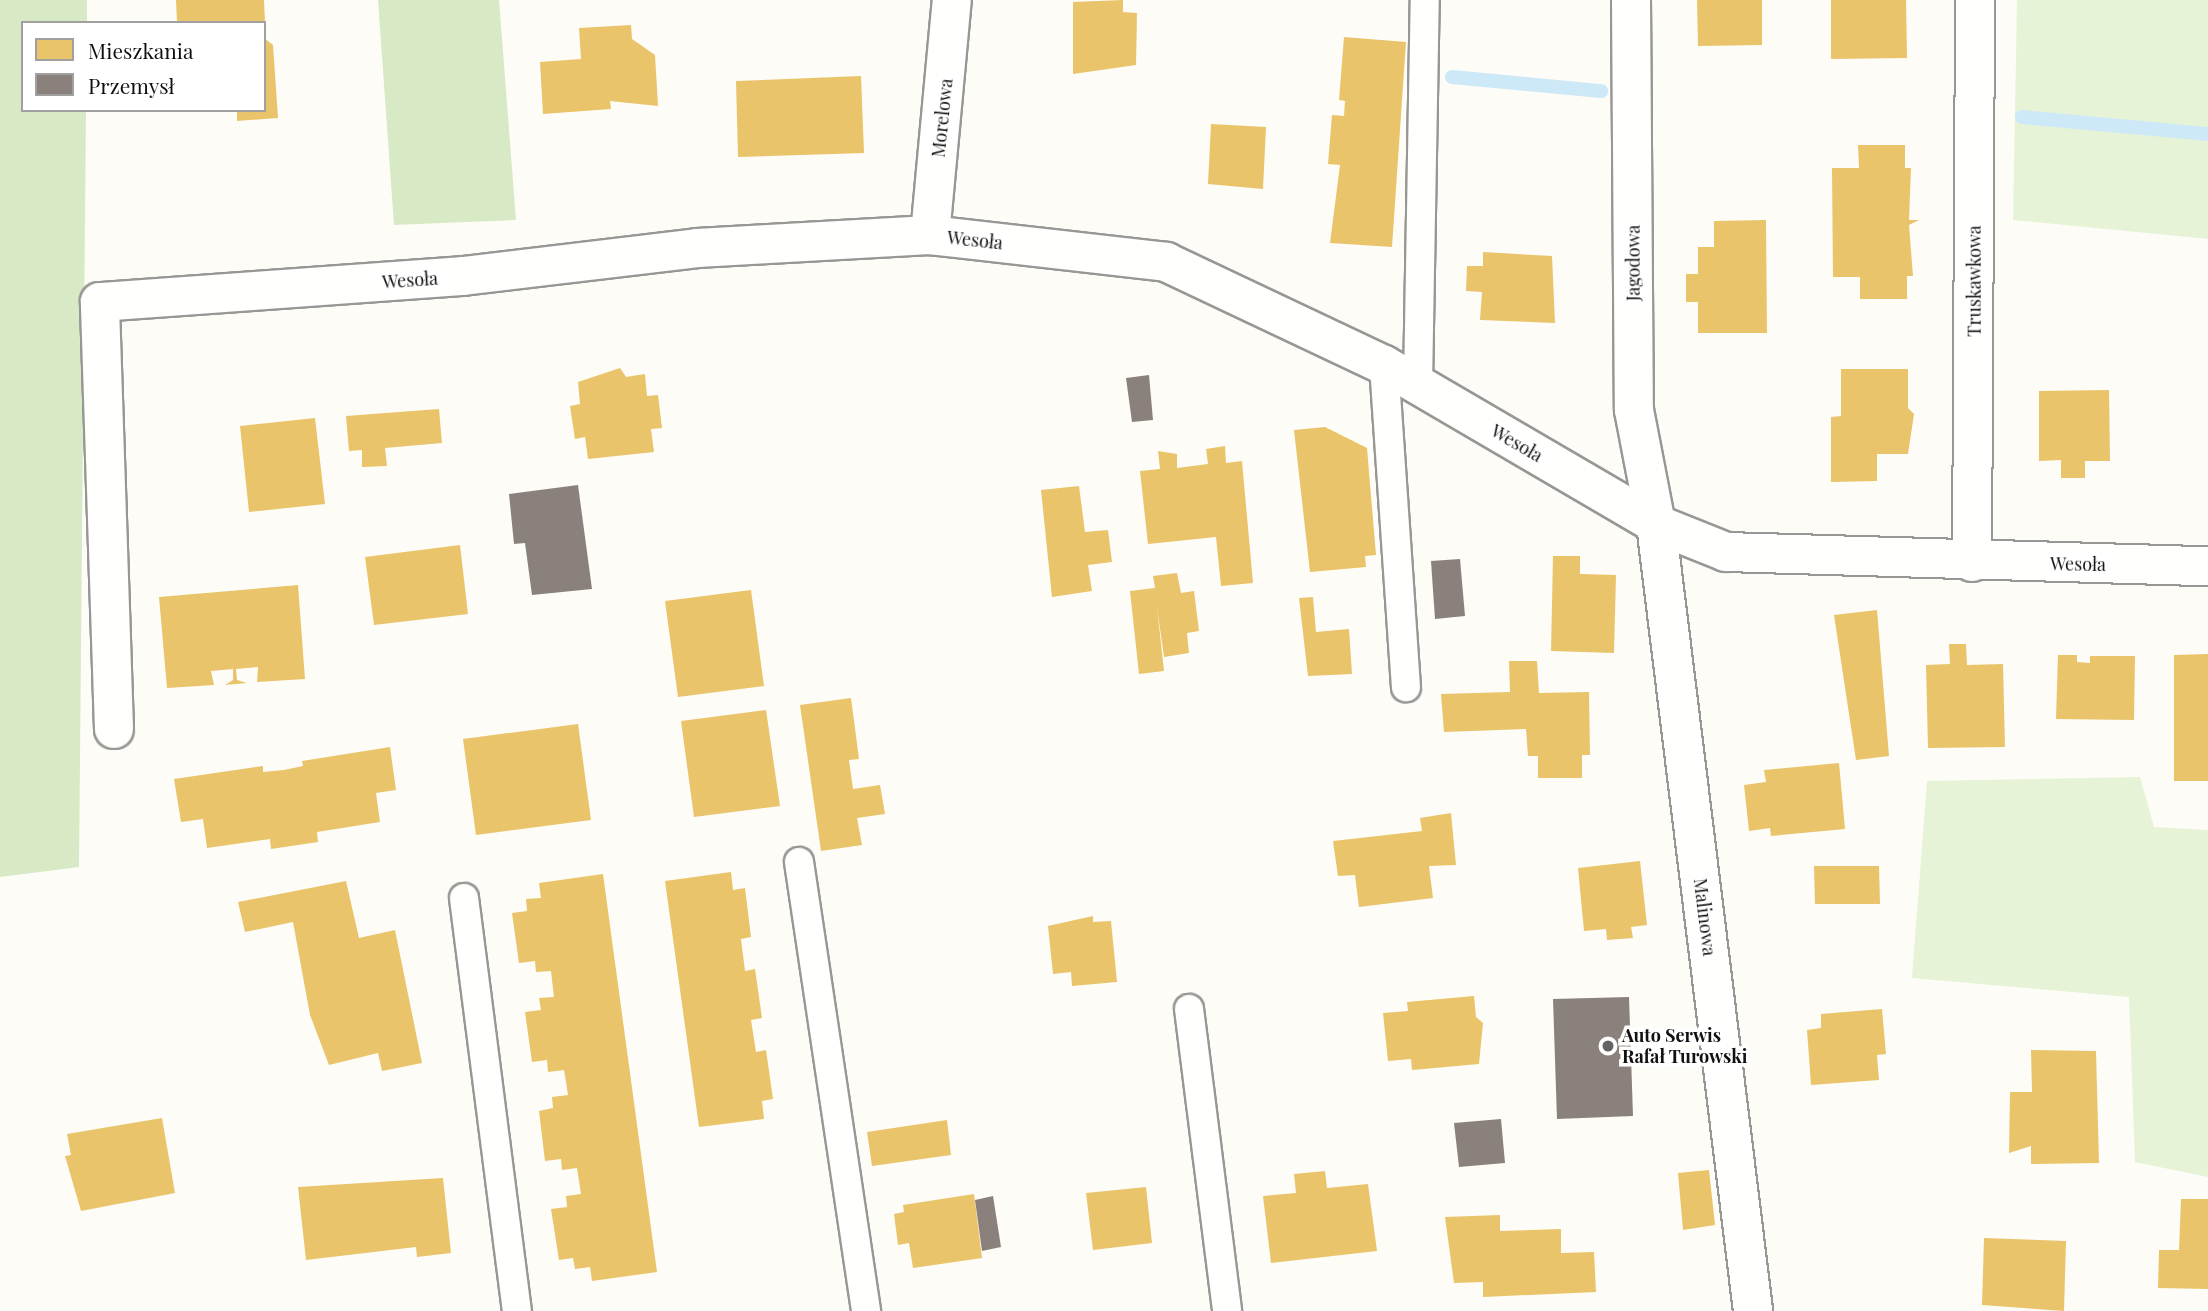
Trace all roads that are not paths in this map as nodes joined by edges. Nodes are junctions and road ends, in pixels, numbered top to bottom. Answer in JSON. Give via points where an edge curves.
{"nodes":[{"id":1,"x":952,"y":0,"type":"edge"},
{"id":2,"x":1425,"y":0,"type":"edge"},
{"id":3,"x":1631,"y":0,"type":"edge"},
{"id":4,"x":1975,"y":0,"type":"edge"},
{"id":5,"x":930,"y":235,"type":"junction"},
{"id":6,"x":1384,"y":365,"type":"junction"},
{"id":7,"x":1418,"y":384,"type":"junction"},
{"id":8,"x":1656,"y":524,"type":"junction"},
{"id":9,"x":1972,"y":562,"type":"junction"},
{"id":10,"x":2208,"y":566,"type":"edge"},
{"id":11,"x":1406,"y":687,"type":"dead end"},
{"id":12,"x":114,"y":730,"type":"dead end"},
{"id":13,"x":799,"y":862,"type":"dead end"},
{"id":14,"x":464,"y":898,"type":"dead end"},
{"id":15,"x":1189,"y":1009,"type":"dead end"},
{"id":16,"x":516,"y":1311,"type":"edge"},
{"id":17,"x":866,"y":1311,"type":"edge"},
{"id":18,"x":1227,"y":1311,"type":"edge"},
{"id":19,"x":1753,"y":1311,"type":"edge"}],
"edges":[{"from":1,"to":5,"type":"street","name":"Morelowa"},
{"from":2,"to":7,"type":"lane"},
{"from":3,"to":8,"type":"street","name":"Jagodowa","via":[[1634,411]]},
{"from":4,"to":9,"type":"street","name":"Truskawkowa"},
{"from":5,"to":6,"type":"street","name":"Wesoła","via":[[1166,262]]},
{"from":5,"to":12,"type":"street","name":"Wesoła","via":[[697,248],[463,276],[100,302]]},
{"from":6,"to":7,"type":"street","name":"Wesoła"},
{"from":6,"to":11,"type":"lane"},
{"from":7,"to":8,"type":"street","name":"Wesoła"},
{"from":8,"to":9,"type":"street","name":"Wesoła","via":[[1726,552]]},
{"from":8,"to":19,"type":"street","name":"Malinowa"},
{"from":9,"to":10,"type":"street","name":"Wesoła"},
{"from":13,"to":17,"type":"lane"},
{"from":14,"to":16,"type":"lane"},
{"from":15,"to":18,"type":"lane"}]}
